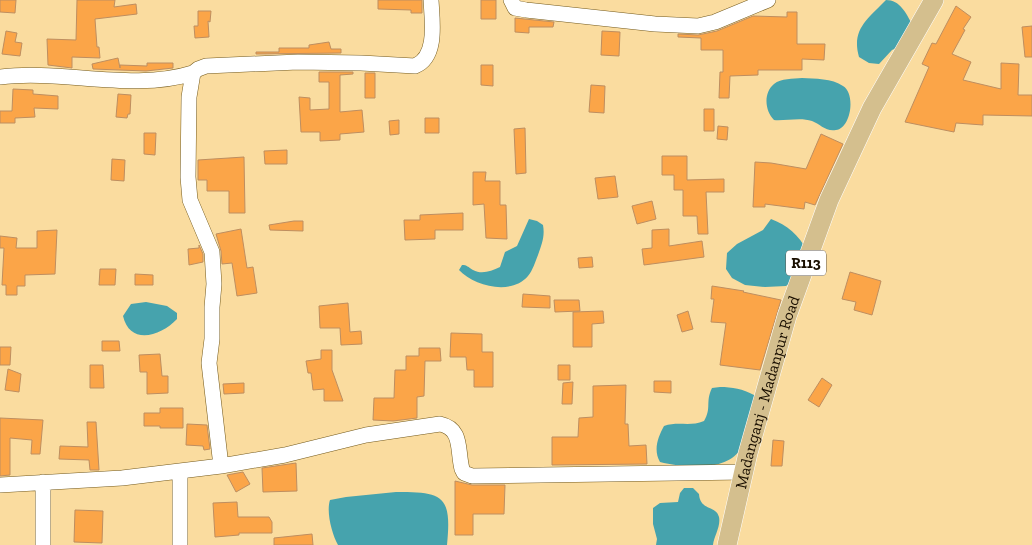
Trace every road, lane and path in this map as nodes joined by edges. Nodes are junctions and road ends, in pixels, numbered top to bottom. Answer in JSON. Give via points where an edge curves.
{"nodes":[{"id":1,"x":431,"y":0,"type":"edge"},
{"id":2,"x":511,"y":0,"type":"edge"},
{"id":3,"x":768,"y":0,"type":"edge"},
{"id":4,"x":934,"y":0,"type":"edge"},
{"id":5,"x":193,"y":73,"type":"junction"},
{"id":6,"x":0,"y":76,"type":"edge"},
{"id":7,"x":221,"y":466,"type":"junction"},
{"id":8,"x":180,"y":471,"type":"junction"},
{"id":9,"x":744,"y":472,"type":"junction"},
{"id":10,"x":43,"y":482,"type":"junction"},
{"id":11,"x":0,"y":485,"type":"edge"},
{"id":12,"x":43,"y":545,"type":"edge"},
{"id":13,"x":180,"y":545,"type":"edge"},
{"id":14,"x":727,"y":545,"type":"edge"}],
"edges":[{"from":1,"to":5,"type":"street","via":[[430,48],[422,63],[415,66],[298,62],[206,66]]},
{"from":2,"to":3,"type":"street","via":[[515,8],[526,10],[698,26]]},
{"from":4,"to":9,"type":"main road","name":"Madanganj - Madanpur Road","number":"R113","via":[[872,108],[829,200],[787,316]]},
{"from":5,"to":6,"type":"street","via":[[156,80],[22,74]]},
{"from":5,"to":7,"type":"street","via":[[189,97],[188,177],[190,200],[212,252],[214,284],[209,363]]},
{"from":7,"to":8,"type":"street"},
{"from":7,"to":9,"type":"street","via":[[440,424],[450,426],[455,432],[462,469],[472,476]]},
{"from":8,"to":10,"type":"street"},
{"from":8,"to":13,"type":"street"},
{"from":9,"to":14,"type":"main road","name":"Madanganj - Madanpur Road","number":"R113"},
{"from":10,"to":11,"type":"street"},
{"from":10,"to":12,"type":"street"}]}
